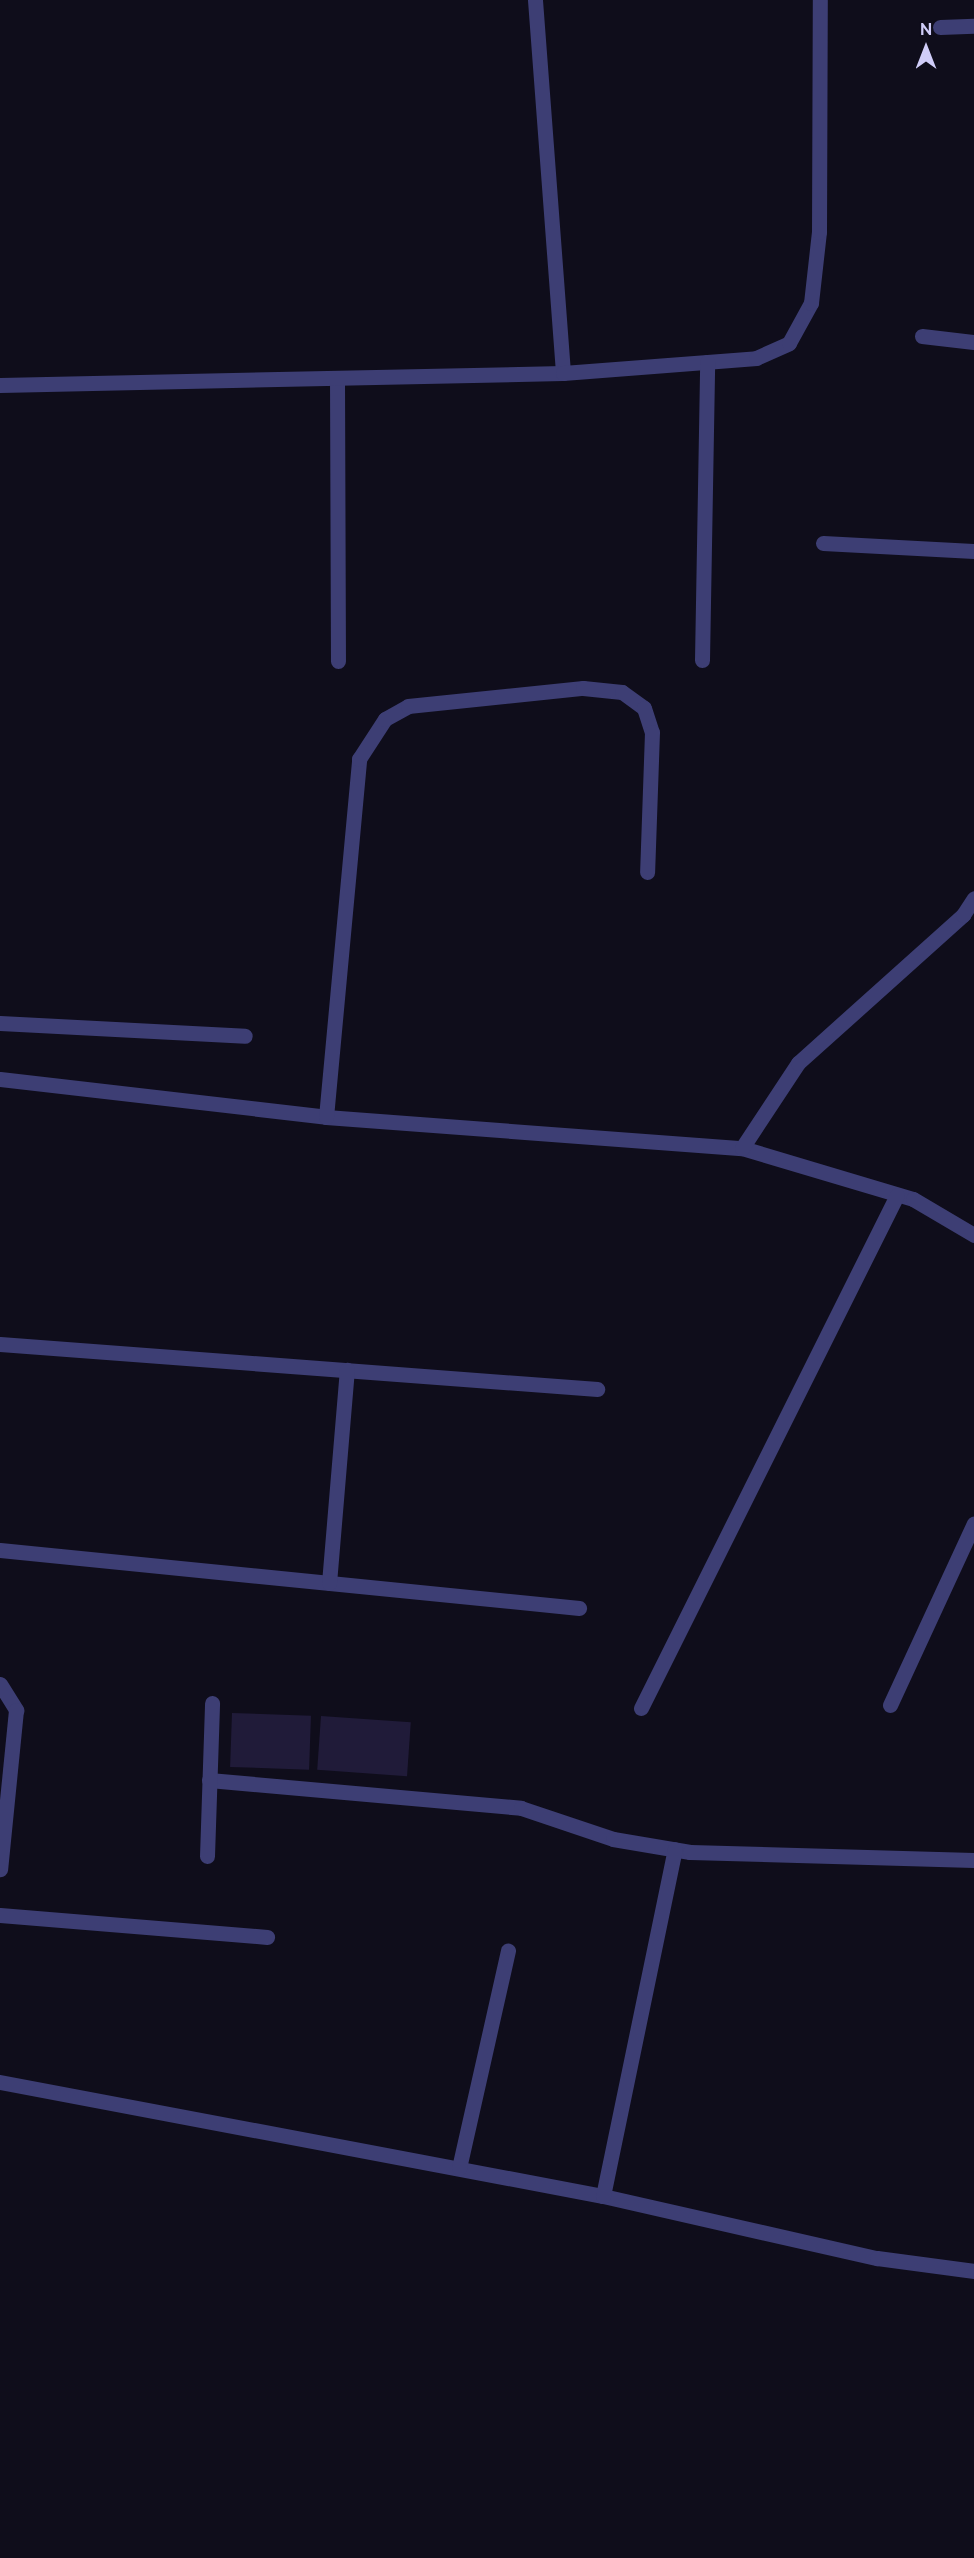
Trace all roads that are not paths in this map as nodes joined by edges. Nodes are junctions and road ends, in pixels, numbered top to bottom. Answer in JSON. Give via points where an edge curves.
{"nodes":[{"id":1,"x":535,"y":0,"type":"edge"},
{"id":2,"x":820,"y":0,"type":"edge"},
{"id":3,"x":974,"y":26,"type":"edge"},
{"id":4,"x":940,"y":27,"type":"dead end"},
{"id":5,"x":922,"y":336,"type":"dead end"},
{"id":6,"x":974,"y":342,"type":"edge"},
{"id":7,"x":707,"y":362,"type":"junction"},
{"id":8,"x":563,"y":374,"type":"junction"},
{"id":9,"x":337,"y":379,"type":"junction"},
{"id":10,"x":0,"y":385,"type":"edge"},
{"id":11,"x":823,"y":543,"type":"dead end"},
{"id":12,"x":974,"y":551,"type":"edge"},
{"id":13,"x":702,"y":660,"type":"dead end"},
{"id":14,"x":338,"y":661,"type":"dead end"},
{"id":15,"x":647,"y":872,"type":"dead end"},
{"id":16,"x":974,"y":898,"type":"edge"},
{"id":17,"x":0,"y":1023,"type":"edge"},
{"id":18,"x":245,"y":1036,"type":"dead end"},
{"id":19,"x":0,"y":1079,"type":"edge"},
{"id":20,"x":326,"y":1117,"type":"junction"},
{"id":21,"x":742,"y":1148,"type":"junction"},
{"id":22,"x":897,"y":1195,"type":"junction"},
{"id":23,"x":974,"y":1235,"type":"edge"},
{"id":24,"x":0,"y":1344,"type":"edge"},
{"id":25,"x":347,"y":1370,"type":"junction"},
{"id":26,"x":597,"y":1389,"type":"dead end"},
{"id":27,"x":974,"y":1522,"type":"edge"},
{"id":28,"x":0,"y":1550,"type":"edge"},
{"id":29,"x":329,"y":1583,"type":"junction"},
{"id":30,"x":579,"y":1608,"type":"dead end"},
{"id":31,"x":0,"y":1684,"type":"edge"},
{"id":32,"x":212,"y":1703,"type":"dead end"},
{"id":33,"x":890,"y":1705,"type":"dead end"},
{"id":34,"x":641,"y":1708,"type":"dead end"},
{"id":35,"x":209,"y":1780,"type":"junction"},
{"id":36,"x":675,"y":1849,"type":"junction"},
{"id":37,"x":207,"y":1856,"type":"dead end"},
{"id":38,"x":974,"y":1860,"type":"edge"},
{"id":39,"x":0,"y":1869,"type":"edge"},
{"id":40,"x":0,"y":1916,"type":"edge"},
{"id":41,"x":267,"y":1937,"type":"dead end"},
{"id":42,"x":508,"y":1950,"type":"dead end"},
{"id":43,"x":0,"y":2082,"type":"edge"},
{"id":44,"x":459,"y":2168,"type":"junction"},
{"id":45,"x":603,"y":2196,"type":"junction"},
{"id":46,"x":974,"y":2271,"type":"edge"}],
"edges":[{"from":1,"to":8,"type":"street"},
{"from":2,"to":7,"type":"street","via":[[819,232],[811,303],[789,343],[756,358]]},
{"from":3,"to":4,"type":"street"},
{"from":5,"to":6,"type":"street"},
{"from":7,"to":8,"type":"street"},
{"from":7,"to":13,"type":"street"},
{"from":8,"to":9,"type":"street"},
{"from":9,"to":10,"type":"street"},
{"from":9,"to":14,"type":"street"},
{"from":11,"to":12,"type":"street"},
{"from":15,"to":20,"type":"street","via":[[652,732],[644,708],[622,692],[583,688],[408,706],[385,719],[360,759]]},
{"from":16,"to":21,"type":"street","via":[[963,915],[798,1063]]},
{"from":17,"to":18,"type":"street"},
{"from":19,"to":20,"type":"street"},
{"from":20,"to":21,"type":"street"},
{"from":21,"to":22,"type":"street"},
{"from":22,"to":23,"type":"street"},
{"from":22,"to":34,"type":"street"},
{"from":24,"to":25,"type":"street"},
{"from":25,"to":26,"type":"street"},
{"from":25,"to":29,"type":"street"},
{"from":27,"to":33,"type":"street"},
{"from":28,"to":29,"type":"street"},
{"from":29,"to":30,"type":"street"},
{"from":31,"to":39,"type":"street","via":[[16,1710]]},
{"from":32,"to":35,"type":"street"},
{"from":35,"to":36,"type":"street","via":[[521,1808],[612,1839]]},
{"from":35,"to":37,"type":"street"},
{"from":36,"to":38,"type":"street"},
{"from":36,"to":45,"type":"street"},
{"from":40,"to":41,"type":"street"},
{"from":42,"to":44,"type":"street"},
{"from":43,"to":44,"type":"street"},
{"from":44,"to":45,"type":"street"},
{"from":45,"to":46,"type":"street","via":[[877,2258]]}]}
